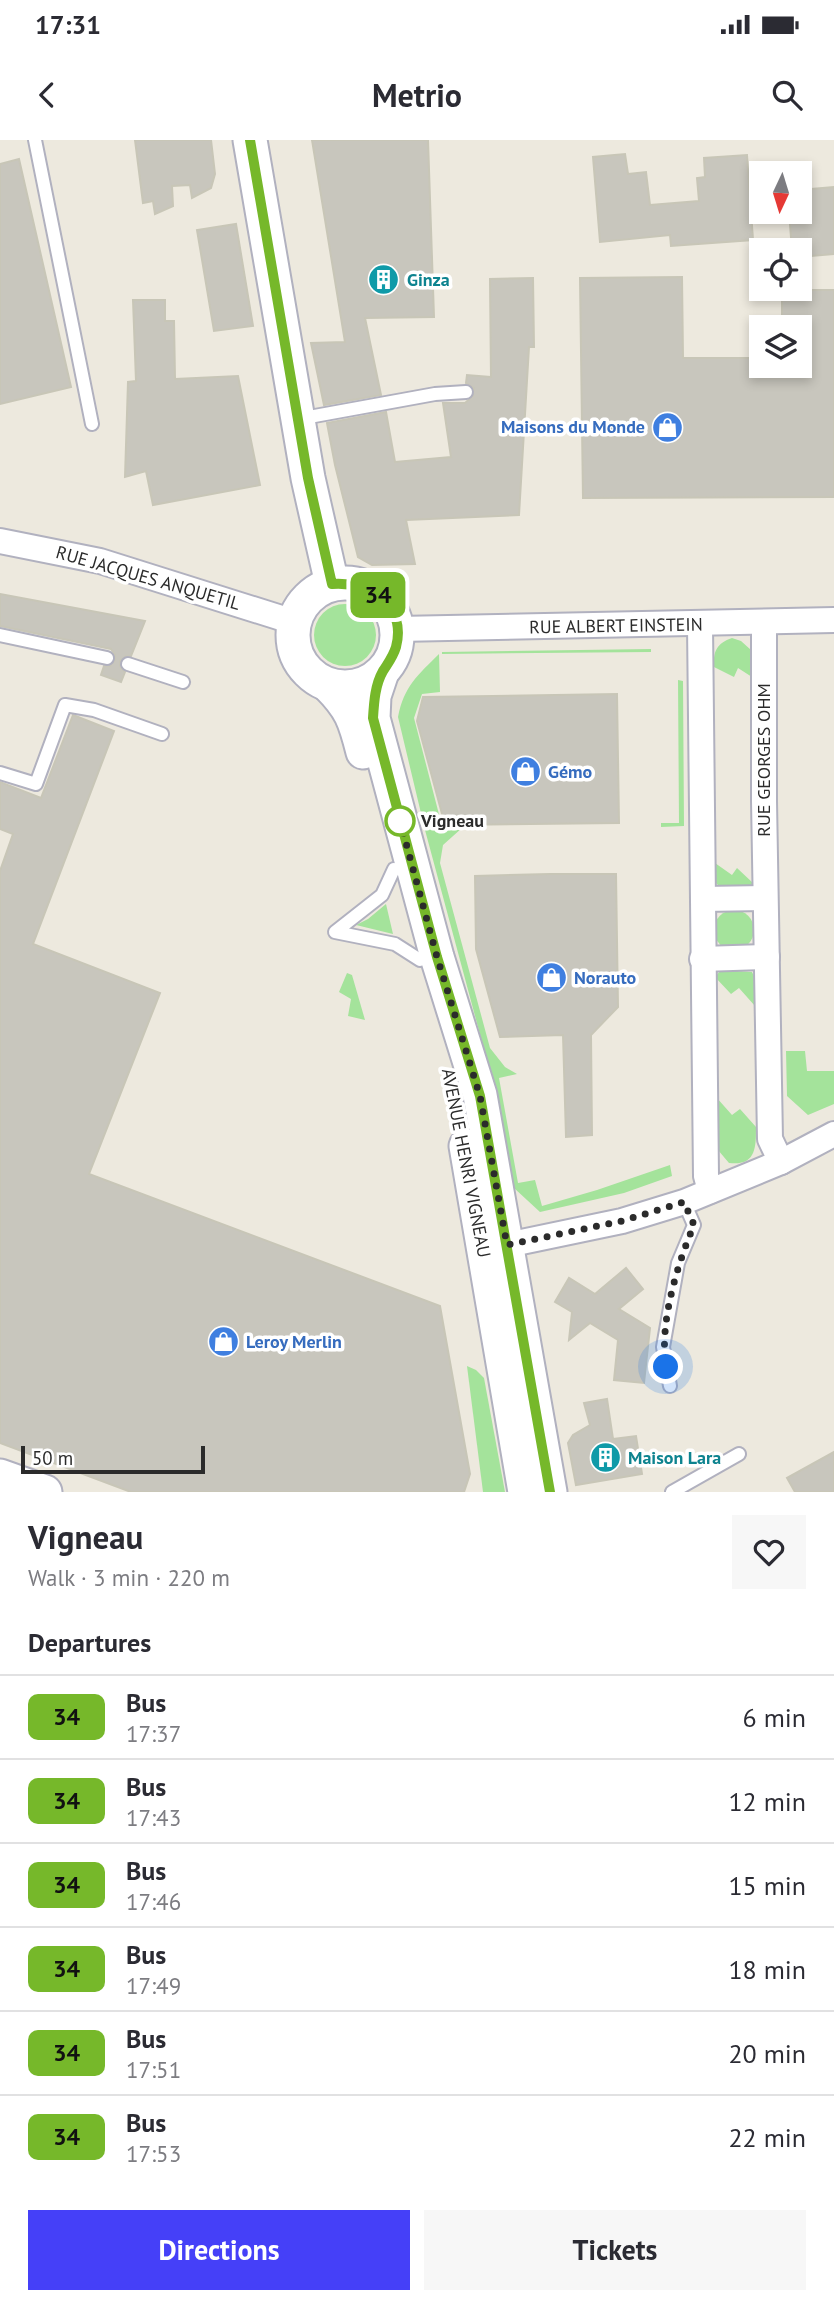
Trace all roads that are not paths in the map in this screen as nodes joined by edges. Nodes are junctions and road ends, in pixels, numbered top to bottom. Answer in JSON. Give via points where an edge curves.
{"nodes":[{"id":1,"x":35,"y":140,"type":"edge"},
{"id":2,"x":250,"y":140,"type":"edge"},
{"id":3,"x":466,"y":392,"type":"dead end"},
{"id":4,"x":298,"y":419,"type":"junction"},
{"id":5,"x":92,"y":424,"type":"dead end"},
{"id":6,"x":0,"y":541,"type":"edge"},
{"id":7,"x":332,"y":584,"type":"junction"},
{"id":8,"x":834,"y":620,"type":"edge"},
{"id":9,"x":294,"y":622,"type":"junction"},
{"id":10,"x":764,"y":622,"type":"junction"},
{"id":11,"x":700,"y":625,"type":"junction"},
{"id":12,"x":398,"y":629,"type":"junction"},
{"id":13,"x":0,"y":635,"type":"edge"},
{"id":14,"x":107,"y":658,"type":"dead end"},
{"id":15,"x":128,"y":664,"type":"dead end"},
{"id":16,"x":382,"y":672,"type":"junction"},
{"id":17,"x":183,"y":682,"type":"dead end"},
{"id":18,"x":328,"y":685,"type":"junction"},
{"id":19,"x":162,"y":734,"type":"dead end"},
{"id":20,"x":0,"y":773,"type":"edge"},
{"id":21,"x":394,"y":869,"type":"junction"},
{"id":22,"x":765,"y":898,"type":"junction"},
{"id":23,"x":702,"y":899,"type":"junction"},
{"id":24,"x":766,"y":957,"type":"junction"},
{"id":25,"x":702,"y":959,"type":"junction"},
{"id":26,"x":419,"y":960,"type":"junction"},
{"id":27,"x":834,"y":1134,"type":"edge"},
{"id":28,"x":781,"y":1162,"type":"junction"},
{"id":29,"x":710,"y":1191,"type":"junction"},
{"id":30,"x":684,"y":1202,"type":"junction"},
{"id":31,"x":507,"y":1245,"type":"junction"},
{"id":32,"x":670,"y":1386,"type":"dead end"},
{"id":33,"x":739,"y":1454,"type":"dead end"},
{"id":34,"x":0,"y":1476,"type":"edge"},
{"id":35,"x":45,"y":1492,"type":"edge"},
{"id":36,"x":525,"y":1492,"type":"edge"},
{"id":37,"x":550,"y":1492,"type":"edge"},
{"id":38,"x":672,"y":1492,"type":"edge"}],
"edges":[{"from":1,"to":5,"type":"lane"},
{"from":2,"to":4,"type":"street"},
{"from":3,"to":4,"type":"lane"},
{"from":4,"to":7,"type":"street"},
{"from":6,"to":9,"type":"street","name":"RUE JACQUES ANQUETIL","via":[[100,561]]},
{"from":7,"to":9,"type":"street","via":[[307,598]]},
{"from":7,"to":12,"type":"street","via":[[367,587],[382,598]]},
{"from":8,"to":10,"type":"street","name":"RUE ALBERT EINSTEIN"},
{"from":9,"to":18,"type":"street","name":"AVENUE HENRI VIGNEAU","via":[[292,638],[303,666]]},
{"from":10,"to":11,"type":"street","name":"RUE ALBERT EINSTEIN"},
{"from":10,"to":22,"type":"street","name":"RUE GEORGES OHM"},
{"from":11,"to":12,"type":"street","name":"RUE ALBERT EINSTEIN"},
{"from":11,"to":23,"type":"street"},
{"from":12,"to":16,"type":"street","name":"AVENUE HENRI VIGNEAU","via":[[392,660]]},
{"from":13,"to":14,"type":"lane"},
{"from":15,"to":17,"type":"lane"},
{"from":16,"to":18,"type":"street","via":[[357,686]]},
{"from":16,"to":31,"type":"street","name":"AVENUE HENRI VIGNEAU","via":[[373,718],[437,957],[480,1096]]},
{"from":18,"to":21,"type":"street","name":"AVENUE HENRI VIGNEAU","via":[[354,717]]},
{"from":19,"to":20,"type":"lane","via":[[94,710],[65,705],[36,784]]},
{"from":21,"to":26,"type":"street","name":"AVENUE HENRI VIGNEAU"},
{"from":21,"to":26,"type":"lane","via":[[382,895],[335,932],[395,944]]},
{"from":22,"to":23,"type":"street"},
{"from":22,"to":24,"type":"street","name":"RUE GEORGES OHM"},
{"from":23,"to":25,"type":"street"},
{"from":24,"to":25,"type":"street"},
{"from":24,"to":28,"type":"street","name":"RUE GEORGES OHM","via":[[770,1139]]},
{"from":25,"to":29,"type":"street"},
{"from":26,"to":36,"type":"street","name":"AVENUE HENRI VIGNEAU","via":[[458,1098]]},
{"from":27,"to":28,"type":"street"},
{"from":28,"to":29,"type":"street"},
{"from":29,"to":30,"type":"street"},
{"from":30,"to":31,"type":"street","via":[[622,1221]]},
{"from":30,"to":32,"type":"lane","via":[[694,1225],[678,1263],[663,1347]]},
{"from":31,"to":37,"type":"street","name":"AVENUE HENRI VIGNEAU"},
{"from":33,"to":38,"type":"lane"},
{"from":34,"to":35,"type":"street"}]}
